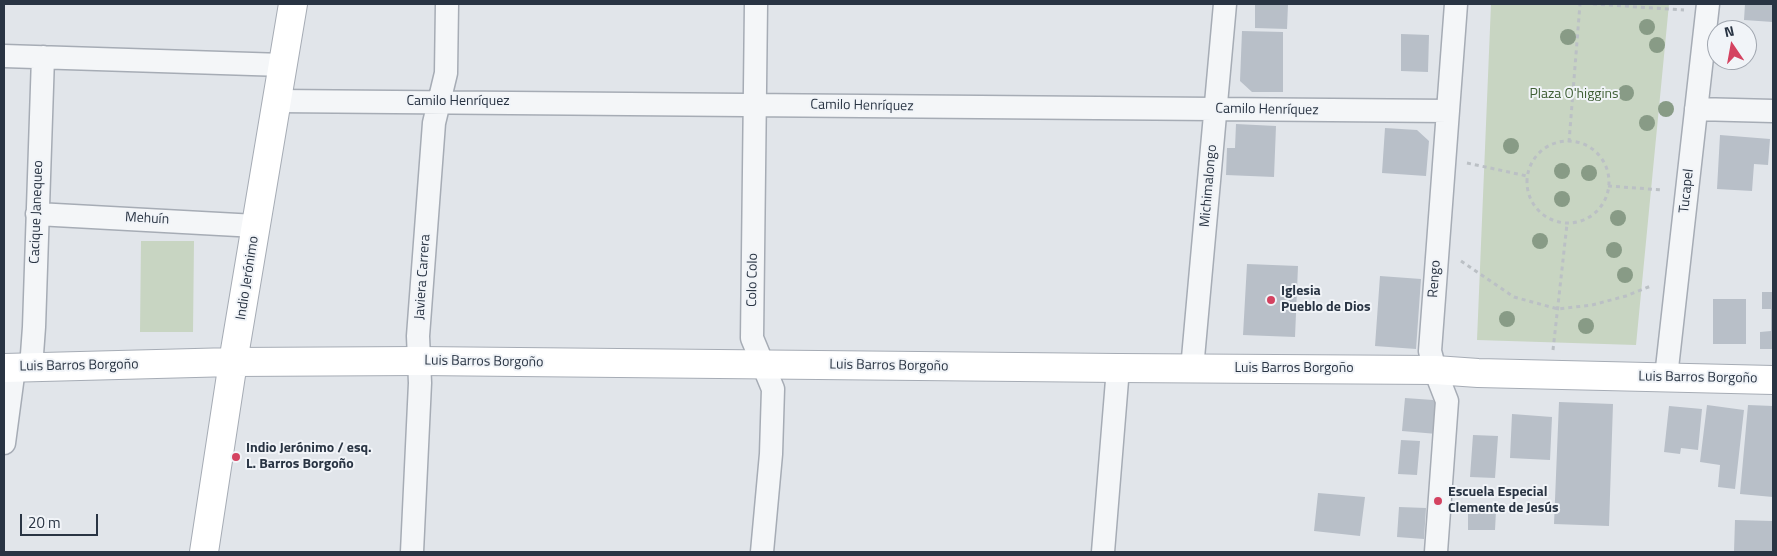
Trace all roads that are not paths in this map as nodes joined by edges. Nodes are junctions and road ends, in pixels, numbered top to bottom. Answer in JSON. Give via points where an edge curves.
{"nodes":[{"id":1,"x":293,"y":4,"type":"edge"},
{"id":2,"x":448,"y":4,"type":"edge"},
{"id":3,"x":756,"y":4,"type":"edge"},
{"id":4,"x":1225,"y":4,"type":"edge"},
{"id":5,"x":1456,"y":4,"type":"edge"},
{"id":6,"x":1708,"y":8,"type":"edge"},
{"id":7,"x":4,"y":56,"type":"edge"},
{"id":8,"x":43,"y":57,"type":"junction"},
{"id":9,"x":283,"y":65,"type":"junction"},
{"id":10,"x":277,"y":100,"type":"junction"},
{"id":11,"x":439,"y":102,"type":"junction"},
{"id":12,"x":755,"y":104,"type":"junction"},
{"id":13,"x":1215,"y":109,"type":"junction"},
{"id":14,"x":1696,"y":109,"type":"junction"},
{"id":15,"x":1448,"y":111,"type":"junction"},
{"id":16,"x":1773,"y":111,"type":"edge"},
{"id":17,"x":37,"y":214,"type":"junction"},
{"id":18,"x":256,"y":226,"type":"junction"},
{"id":19,"x":419,"y":361,"type":"junction"},
{"id":20,"x":234,"y":362,"type":"junction"},
{"id":21,"x":764,"y":364,"type":"junction"},
{"id":22,"x":16,"y":368,"type":"edge"},
{"id":23,"x":1118,"y":368,"type":"junction"},
{"id":24,"x":1192,"y":369,"type":"junction"},
{"id":25,"x":1435,"y":370,"type":"junction"},
{"id":26,"x":1666,"y":377,"type":"junction"},
{"id":27,"x":1773,"y":380,"type":"edge"},
{"id":28,"x":4,"y":443,"type":"edge"},
{"id":29,"x":204,"y":552,"type":"edge"},
{"id":30,"x":412,"y":552,"type":"edge"},
{"id":31,"x":762,"y":552,"type":"edge"},
{"id":32,"x":1103,"y":552,"type":"edge"},
{"id":33,"x":1436,"y":552,"type":"edge"}],
"edges":[{"from":1,"to":9,"type":"street","name":"Indio Jerónimo"},
{"from":2,"to":11,"type":"street","name":"Javiera Carrera","via":[[446,73]]},
{"from":3,"to":12,"type":"street","name":"Colo Colo"},
{"from":4,"to":13,"type":"street","name":"Michimalongo"},
{"from":5,"to":15,"type":"street","name":"Rengo"},
{"from":6,"to":14,"type":"street","name":"Tucapel"},
{"from":7,"to":8,"type":"street"},
{"from":8,"to":9,"type":"street"},
{"from":8,"to":17,"type":"street","name":"Cacique Janequeo"},
{"from":9,"to":10,"type":"street","name":"Indio Jerónimo"},
{"from":10,"to":11,"type":"street","name":"Camilo Henríquez"},
{"from":10,"to":18,"type":"street","name":"Indio Jerónimo"},
{"from":11,"to":12,"type":"street","name":"Camilo Henríquez"},
{"from":11,"to":19,"type":"street","name":"Javiera Carrera","via":[[433,133],[418,336]]},
{"from":12,"to":13,"type":"street","name":"Camilo Henríquez"},
{"from":12,"to":21,"type":"street","name":"Colo Colo","via":[[752,338]]},
{"from":13,"to":15,"type":"street","name":"Camilo Henríquez"},
{"from":13,"to":24,"type":"street","name":"Michimalongo"},
{"from":14,"to":16,"type":"street"},
{"from":14,"to":26,"type":"street","name":"Tucapel"},
{"from":15,"to":25,"type":"street","name":"Rengo","via":[[1430,351]]},
{"from":17,"to":18,"type":"street","name":"Mehuín"},
{"from":17,"to":22,"type":"street","name":"Cacique Janequeo","via":[[34,327]]},
{"from":18,"to":20,"type":"street","name":"Indio Jerónimo"},
{"from":19,"to":20,"type":"street","name":"Luis Barros Borgoño"},
{"from":19,"to":21,"type":"street","name":"Luis Barros Borgoño"},
{"from":19,"to":30,"type":"street","name":"Javiera Carrera"},
{"from":20,"to":22,"type":"street","name":"Luis Barros Borgoño"},
{"from":20,"to":29,"type":"street","name":"Indio Jerónimo"},
{"from":21,"to":23,"type":"street","name":"Luis Barros Borgoño"},
{"from":21,"to":31,"type":"street","name":"Colo Colo","via":[[774,396]]},
{"from":22,"to":28,"type":"street","name":"Cacique Janequeo"},
{"from":23,"to":24,"type":"street","name":"Luis Barros Borgoño"},
{"from":23,"to":32,"type":"street"},
{"from":24,"to":25,"type":"street","name":"Luis Barros Borgoño"},
{"from":25,"to":26,"type":"street","name":"Luis Barros Borgoño"},
{"from":25,"to":33,"type":"street","name":"Rengo","via":[[1447,401]]},
{"from":26,"to":27,"type":"street","name":"Luis Barros Borgoño"}]}
